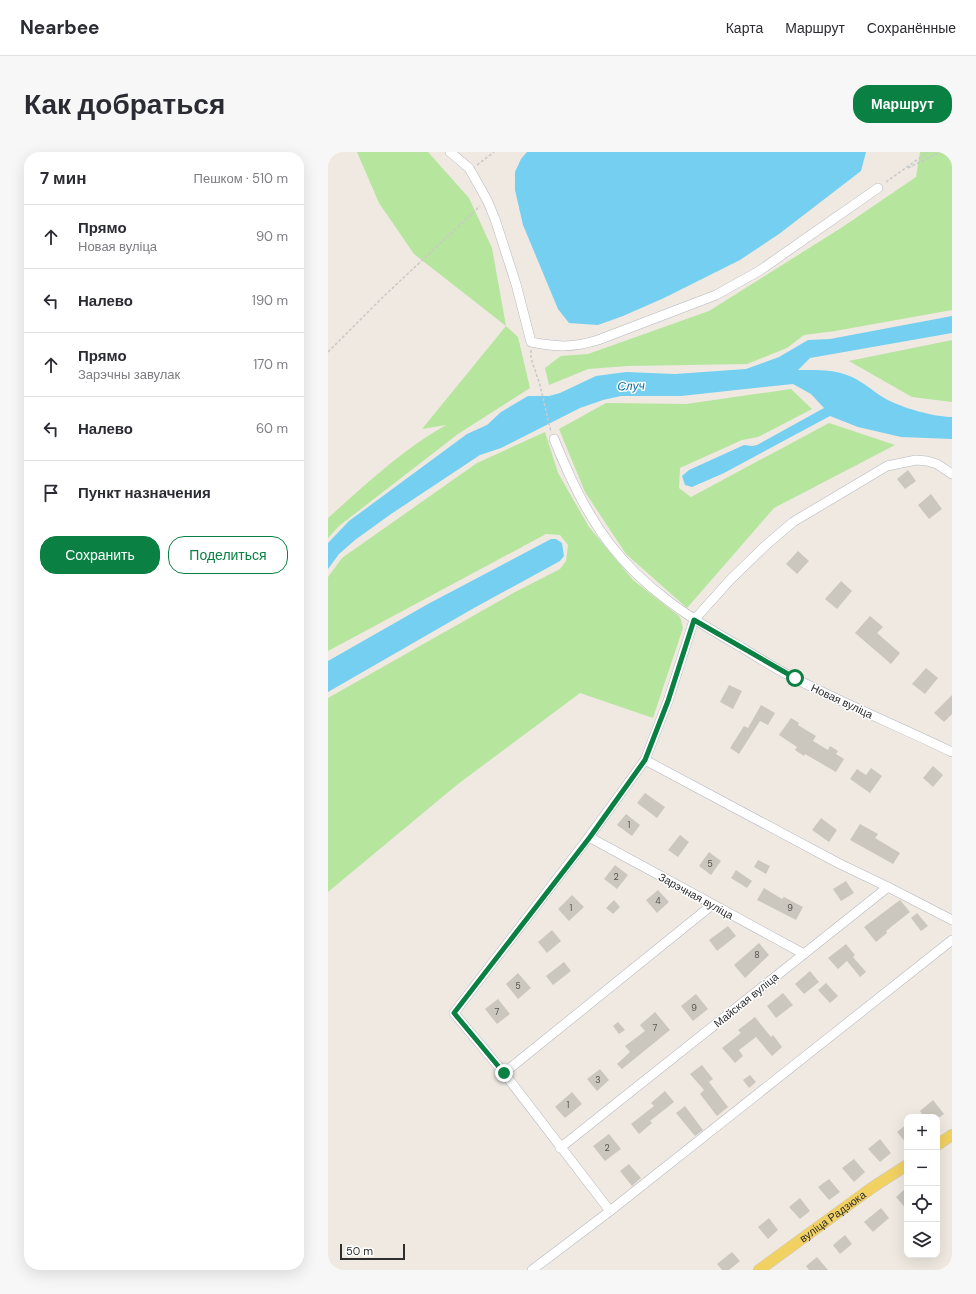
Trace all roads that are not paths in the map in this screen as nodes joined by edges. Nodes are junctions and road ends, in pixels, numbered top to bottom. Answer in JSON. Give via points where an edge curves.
{"nodes":[{"id":1,"x":450,"y":152,"type":"edge"},
{"id":2,"x":878,"y":188,"type":"road end"},
{"id":3,"x":554,"y":439,"type":"dead end"},
{"id":4,"x":952,"y":474,"type":"edge"},
{"id":5,"x":694,"y":620,"type":"junction"},
{"id":6,"x":952,"y":752,"type":"edge"},
{"id":7,"x":645,"y":760,"type":"junction"},
{"id":8,"x":590,"y":837,"type":"junction"},
{"id":9,"x":888,"y":887,"type":"junction"},
{"id":10,"x":712,"y":905,"type":"junction"},
{"id":11,"x":952,"y":920,"type":"edge"},
{"id":12,"x":952,"y":940,"type":"edge"},
{"id":13,"x":804,"y":954,"type":"junction"},
{"id":14,"x":504,"y":1073,"type":"junction"},
{"id":15,"x":952,"y":1135,"type":"edge"},
{"id":16,"x":940,"y":1143,"type":"edge"},
{"id":17,"x":560,"y":1148,"type":"junction"},
{"id":18,"x":904,"y":1167,"type":"edge"},
{"id":19,"x":610,"y":1212,"type":"junction"},
{"id":20,"x":532,"y":1270,"type":"edge"},
{"id":21,"x":759,"y":1270,"type":"edge"}],
"edges":[{"from":1,"to":2,"type":"street","via":[[469,168],[487,200],[516,284],[531,342],[558,347],[580,346],[716,295],[759,271]]},
{"from":3,"to":5,"type":"street","name":"Новая вуліца","via":[[574,488],[610,544],[644,581]]},
{"from":4,"to":5,"type":"street","via":[[937,464],[916,460],[888,466],[794,522],[760,550]]},
{"from":5,"to":6,"type":"street","name":"Новая вуліца","via":[[795,678]]},
{"from":5,"to":7,"type":"street","via":[[668,701]]},
{"from":7,"to":8,"type":"street"},
{"from":7,"to":9,"type":"street"},
{"from":8,"to":10,"type":"street","name":"Зарэчная вуліца"},
{"from":8,"to":14,"type":"street","via":[[454,1013]]},
{"from":9,"to":11,"type":"street"},
{"from":9,"to":13,"type":"street","name":"Майская вуліца"},
{"from":10,"to":13,"type":"street","name":"Зарэчная вуліца"},
{"from":10,"to":14,"type":"street"},
{"from":12,"to":19,"type":"street"},
{"from":13,"to":17,"type":"street","name":"Майская вуліца"},
{"from":14,"to":17,"type":"street"},
{"from":15,"to":16,"type":"main road"},
{"from":17,"to":19,"type":"street"},
{"from":18,"to":21,"type":"main road","name":"вуліца Радзюка"},
{"from":19,"to":20,"type":"street"}]}
